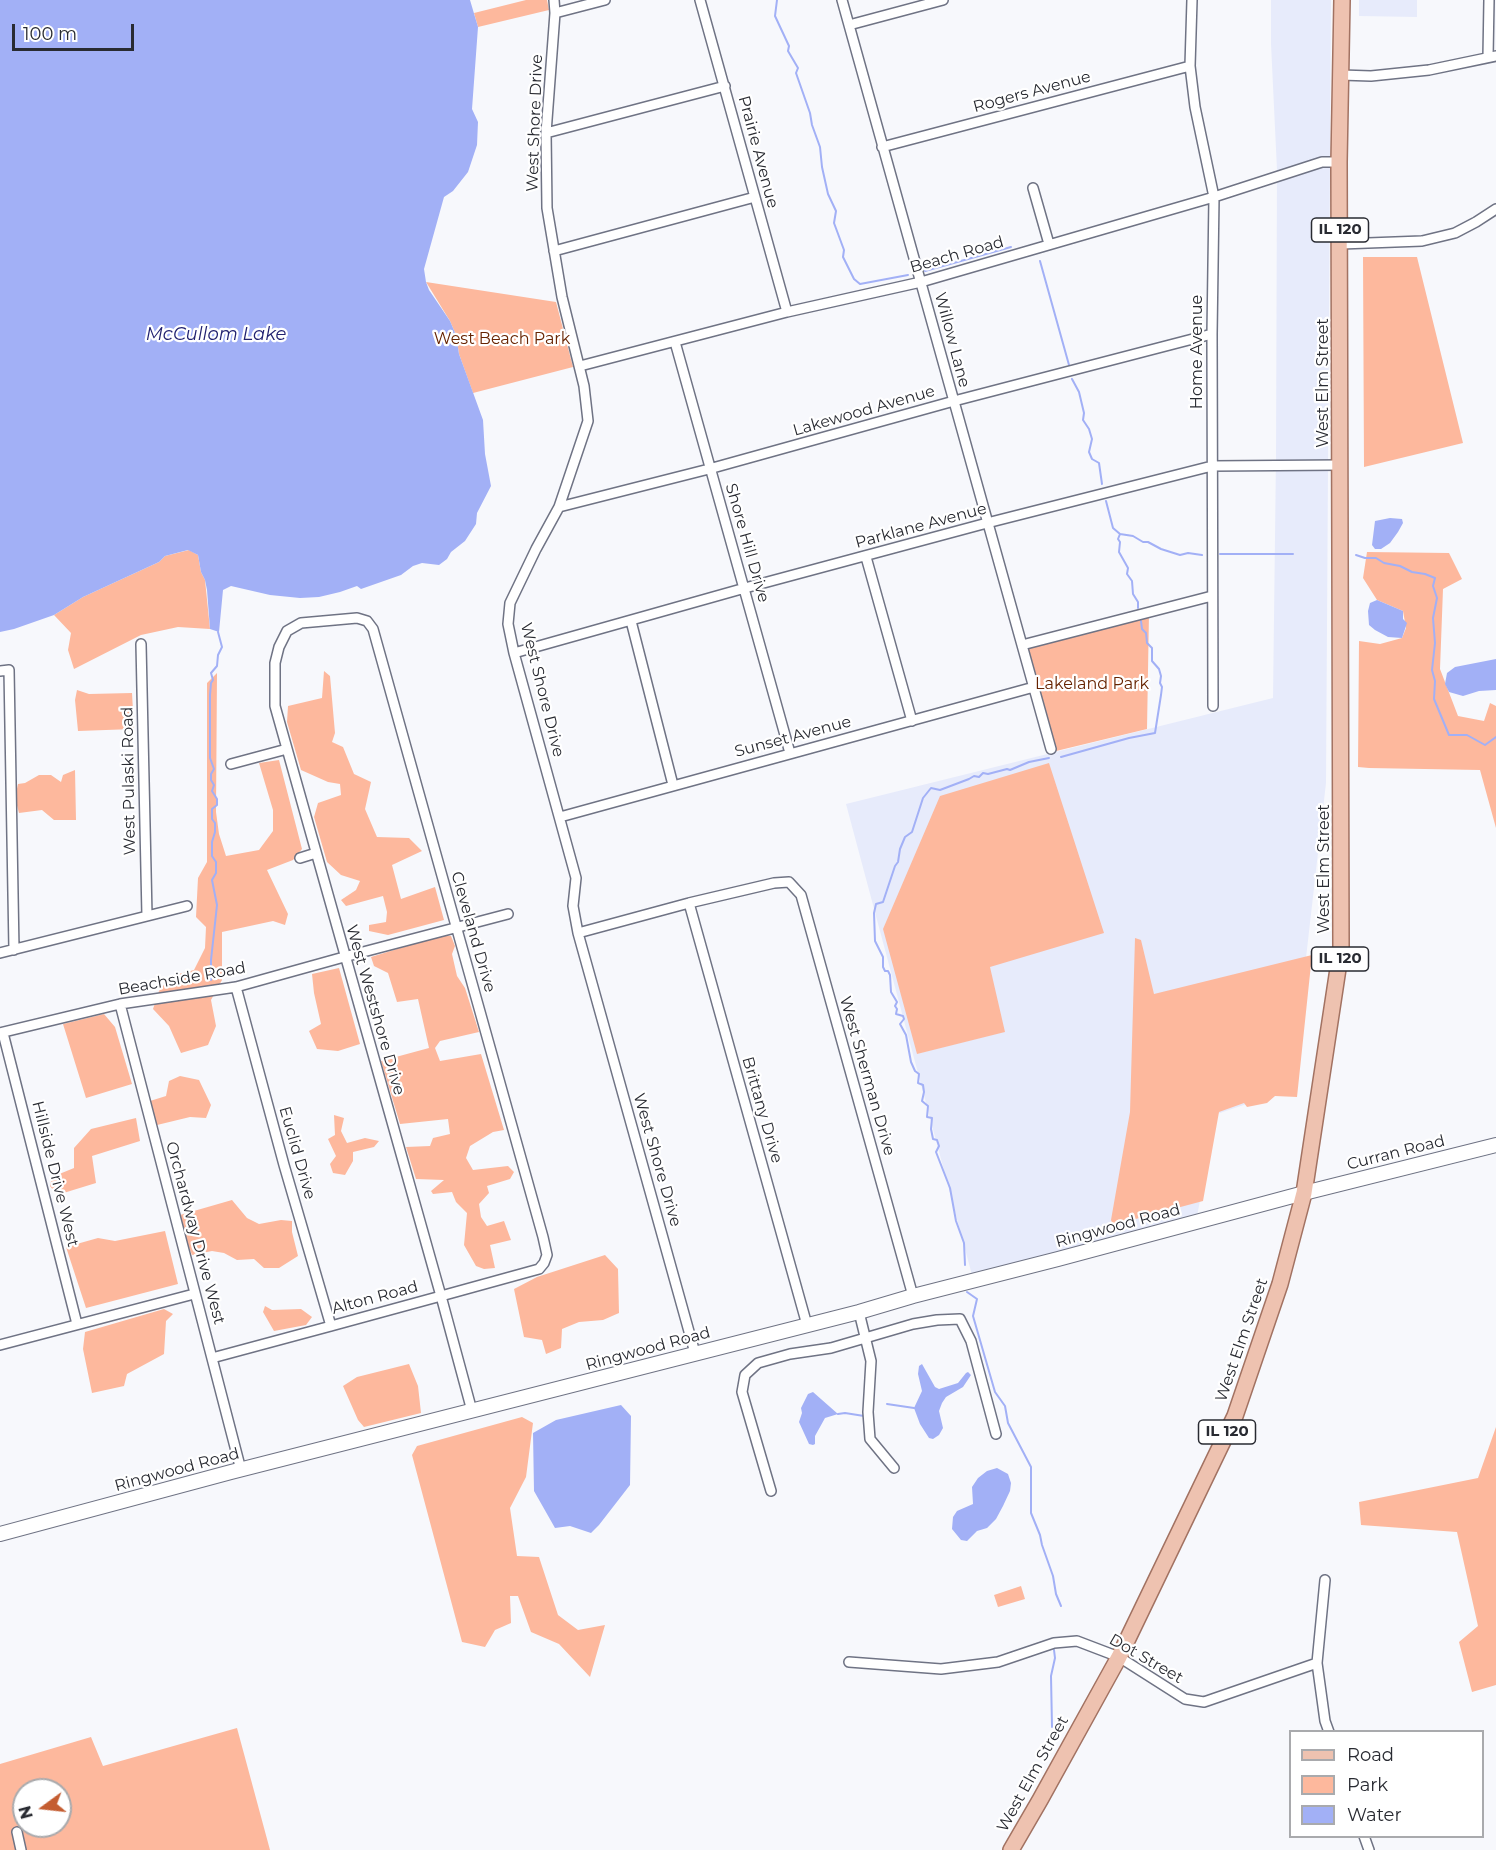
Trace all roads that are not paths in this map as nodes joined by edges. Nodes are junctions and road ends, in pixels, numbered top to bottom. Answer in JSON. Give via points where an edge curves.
{"nodes":[{"id":1,"x":554,"y":0,"type":"edge"},
{"id":2,"x":605,"y":0,"type":"edge"},
{"id":3,"x":700,"y":0,"type":"edge"},
{"id":4,"x":842,"y":0,"type":"edge"},
{"id":5,"x":944,"y":0,"type":"edge"},
{"id":6,"x":1191,"y":0,"type":"edge"},
{"id":7,"x":1342,"y":0,"type":"edge"},
{"id":8,"x":1489,"y":0,"type":"edge"},
{"id":9,"x":555,"y":13,"type":"junction"},
{"id":10,"x":849,"y":25,"type":"junction"},
{"id":11,"x":1492,"y":57,"type":"edge"},
{"id":12,"x":1190,"y":66,"type":"junction"},
{"id":13,"x":1341,"y":75,"type":"junction"},
{"id":14,"x":725,"y":86,"type":"junction"},
{"id":15,"x":546,"y":133,"type":"junction"},
{"id":16,"x":882,"y":147,"type":"junction"},
{"id":17,"x":1339,"y":162,"type":"junction"},
{"id":18,"x":1033,"y":188,"type":"dead end"},
{"id":19,"x":755,"y":197,"type":"junction"},
{"id":20,"x":1214,"y":197,"type":"junction"},
{"id":21,"x":1496,"y":209,"type":"edge"},
{"id":22,"x":1049,"y":244,"type":"junction"},
{"id":23,"x":1341,"y":244,"type":"junction"},
{"id":24,"x":554,"y":251,"type":"junction"},
{"id":25,"x":921,"y":282,"type":"junction"},
{"id":26,"x":787,"y":312,"type":"junction"},
{"id":27,"x":1212,"y":334,"type":"junction"},
{"id":28,"x":675,"y":342,"type":"junction"},
{"id":29,"x":580,"y":366,"type":"junction"},
{"id":30,"x":954,"y":401,"type":"junction"},
{"id":31,"x":1341,"y":465,"type":"junction"},
{"id":32,"x":1212,"y":466,"type":"junction"},
{"id":33,"x":709,"y":469,"type":"junction"},
{"id":34,"x":559,"y":507,"type":"junction"},
{"id":35,"x":987,"y":523,"type":"junction"},
{"id":36,"x":866,"y":556,"type":"junction"},
{"id":37,"x":745,"y":588,"type":"junction"},
{"id":38,"x":1212,"y":596,"type":"junction"},
{"id":39,"x":357,"y":618,"type":"joint"},
{"id":40,"x":631,"y":621,"type":"junction"},
{"id":41,"x":141,"y":644,"type":"dead end"},
{"id":42,"x":1022,"y":645,"type":"junction"},
{"id":43,"x":514,"y":653,"type":"junction"},
{"id":44,"x":4,"y":670,"type":"edge"},
{"id":45,"x":1034,"y":687,"type":"junction"},
{"id":46,"x":1214,"y":706,"type":"dead end"},
{"id":47,"x":912,"y":721,"type":"junction"},
{"id":48,"x":287,"y":749,"type":"junction"},
{"id":49,"x":1051,"y":749,"type":"dead end"},
{"id":50,"x":790,"y":753,"type":"junction"},
{"id":51,"x":231,"y":764,"type":"dead end"},
{"id":52,"x":673,"y":786,"type":"junction"},
{"id":53,"x":560,"y":817,"type":"junction"},
{"id":54,"x":316,"y":853,"type":"junction"},
{"id":55,"x":300,"y":858,"type":"dead end"},
{"id":56,"x":689,"y":903,"type":"junction"},
{"id":57,"x":187,"y":906,"type":"dead end"},
{"id":58,"x":508,"y":914,"type":"dead end"},
{"id":59,"x":147,"y":916,"type":"junction"},
{"id":60,"x":456,"y":927,"type":"junction"},
{"id":61,"x":578,"y":933,"type":"junction"},
{"id":62,"x":14,"y":950,"type":"junction"},
{"id":63,"x":0,"y":954,"type":"edge"},
{"id":64,"x":344,"y":957,"type":"junction"},
{"id":65,"x":236,"y":987,"type":"junction"},
{"id":66,"x":120,"y":1004,"type":"junction"},
{"id":67,"x":2,"y":1033,"type":"edge"},
{"id":68,"x":1496,"y":1145,"type":"edge"},
{"id":69,"x":1304,"y":1193,"type":"junction"},
{"id":70,"x":544,"y":1263,"type":"joint"},
{"id":71,"x":194,"y":1294,"type":"junction"},
{"id":72,"x":441,"y":1296,"type":"junction"},
{"id":73,"x":913,"y":1296,"type":"junction"},
{"id":74,"x":859,"y":1312,"type":"junction"},
{"id":75,"x":77,"y":1324,"type":"junction"},
{"id":76,"x":807,"y":1325,"type":"junction"},
{"id":77,"x":331,"y":1326,"type":"junction"},
{"id":78,"x":865,"y":1339,"type":"junction"},
{"id":79,"x":0,"y":1345,"type":"edge"},
{"id":80,"x":695,"y":1353,"type":"junction"},
{"id":81,"x":212,"y":1358,"type":"junction"},
{"id":82,"x":472,"y":1412,"type":"junction"},
{"id":83,"x":996,"y":1434,"type":"dead end"},
{"id":84,"x":894,"y":1468,"type":"dead end"},
{"id":85,"x":241,"y":1470,"type":"junction"},
{"id":86,"x":771,"y":1491,"type":"dead end"},
{"id":87,"x":0,"y":1534,"type":"edge"},
{"id":88,"x":1325,"y":1580,"type":"dead end"},
{"id":89,"x":1119,"y":1657,"type":"junction"},
{"id":90,"x":849,"y":1662,"type":"dead end"},
{"id":91,"x":1317,"y":1663,"type":"junction"},
{"id":92,"x":1329,"y":1730,"type":"edge"},
{"id":93,"x":1011,"y":1850,"type":"edge"}],
"edges":[{"from":1,"to":9,"type":"street","name":"West Shore Drive"},
{"from":2,"to":9,"type":"street"},
{"from":3,"to":14,"type":"street","name":"Prairie Avenue"},
{"from":4,"to":10,"type":"street","name":"Willow Lane"},
{"from":5,"to":10,"type":"street"},
{"from":6,"to":12,"type":"street","name":"Home Avenue"},
{"from":7,"to":13,"type":"main road","name":"West Elm Street","number":"IL 120"},
{"from":8,"to":11,"type":"street"},
{"from":9,"to":15,"type":"street","name":"West Shore Drive"},
{"from":10,"to":16,"type":"street","name":"Willow Lane"},
{"from":11,"to":13,"type":"street","via":[[1429,70]]},
{"from":12,"to":16,"type":"street","name":"Rogers Avenue"},
{"from":12,"to":20,"type":"street","name":"Home Avenue"},
{"from":13,"to":17,"type":"main road","name":"West Elm Street","number":"IL 120"},
{"from":14,"to":15,"type":"street"},
{"from":14,"to":19,"type":"street","name":"Prairie Avenue"},
{"from":15,"to":24,"type":"street","name":"West Shore Drive","via":[[547,208]]},
{"from":16,"to":25,"type":"street","name":"Willow Lane"},
{"from":17,"to":20,"type":"street","name":"Beach Road","via":[[1322,162]]},
{"from":17,"to":23,"type":"main road","name":"West Elm Street","number":"IL 120"},
{"from":18,"to":22,"type":"street"},
{"from":19,"to":24,"type":"street"},
{"from":19,"to":26,"type":"street","name":"Prairie Avenue"},
{"from":20,"to":22,"type":"street","name":"Beach Road"},
{"from":20,"to":27,"type":"street","name":"Home Avenue"},
{"from":21,"to":23,"type":"street","via":[[1455,233],[1422,241]]},
{"from":22,"to":25,"type":"street","name":"Beach Road"},
{"from":23,"to":31,"type":"main road","name":"West Elm Street","number":"IL 120"},
{"from":24,"to":29,"type":"street","name":"West Shore Drive"},
{"from":25,"to":26,"type":"street","name":"Beach Road"},
{"from":25,"to":30,"type":"street","name":"Willow Lane"},
{"from":26,"to":28,"type":"street","name":"Beach Road"},
{"from":27,"to":30,"type":"street","name":"Lakewood Avenue"},
{"from":27,"to":32,"type":"street","name":"Home Avenue"},
{"from":28,"to":29,"type":"street","name":"Beach Road"},
{"from":28,"to":33,"type":"street","name":"Shore Hill Drive"},
{"from":29,"to":34,"type":"street","name":"West Shore Drive","via":[[588,421]]},
{"from":30,"to":33,"type":"street","name":"Lakewood Avenue"},
{"from":30,"to":35,"type":"street","name":"Willow Lane"},
{"from":31,"to":32,"type":"street","name":"Parklane Avenue"},
{"from":31,"to":69,"type":"main road","name":"West Elm Street","number":"IL 120","via":[[1341,949]]},
{"from":32,"to":35,"type":"street","name":"Parklane Avenue"},
{"from":32,"to":38,"type":"street","name":"Home Avenue"},
{"from":33,"to":34,"type":"street","name":"Lakewood Avenue"},
{"from":33,"to":37,"type":"street","name":"Shore Hill Drive"},
{"from":34,"to":43,"type":"street","name":"West Shore Drive","via":[[510,603],[508,624]]},
{"from":35,"to":36,"type":"street","name":"Parklane Avenue"},
{"from":35,"to":42,"type":"street","name":"Willow Lane"},
{"from":36,"to":37,"type":"street","name":"Parklane Avenue"},
{"from":36,"to":47,"type":"street"},
{"from":37,"to":40,"type":"street","name":"Parklane Avenue"},
{"from":37,"to":50,"type":"street","name":"Shore Hill Drive"},
{"from":38,"to":42,"type":"street"},
{"from":38,"to":46,"type":"street","name":"Home Avenue"},
{"from":39,"to":48,"type":"street","name":"West Westshore Drive","via":[[301,623],[287,631],[275,663],[275,706]]},
{"from":39,"to":60,"type":"street","name":"Cleveland Drive","via":[[367,621],[373,629]]},
{"from":40,"to":43,"type":"street","name":"Parklane Avenue"},
{"from":40,"to":52,"type":"street"},
{"from":41,"to":59,"type":"street","name":"West Pulaski Road"},
{"from":42,"to":45,"type":"street","name":"Willow Lane"},
{"from":43,"to":53,"type":"street","name":"West Shore Drive"},
{"from":44,"to":62,"type":"street"},
{"from":45,"to":47,"type":"street","name":"Sunset Avenue"},
{"from":45,"to":49,"type":"street","name":"Willow Lane"},
{"from":47,"to":50,"type":"street","name":"Sunset Avenue"},
{"from":48,"to":51,"type":"street"},
{"from":48,"to":54,"type":"street","name":"West Westshore Drive"},
{"from":50,"to":52,"type":"street","name":"Sunset Avenue"},
{"from":52,"to":53,"type":"street","name":"Sunset Avenue"},
{"from":53,"to":61,"type":"street","name":"West Shore Drive","via":[[576,878],[573,906]]},
{"from":54,"to":55,"type":"street"},
{"from":54,"to":64,"type":"street","name":"West Westshore Drive"},
{"from":56,"to":61,"type":"street"},
{"from":56,"to":73,"type":"street","name":"West Sherman Drive","via":[[774,882],[789,882],[801,896]]},
{"from":56,"to":76,"type":"street","name":"Brittany Drive"},
{"from":57,"to":59,"type":"street"},
{"from":58,"to":60,"type":"street","name":"Beachside Road"},
{"from":59,"to":62,"type":"street"},
{"from":60,"to":64,"type":"street","name":"Beachside Road"},
{"from":60,"to":70,"type":"street","name":"Cleveland Drive","via":[[543,1237],[547,1255]]},
{"from":61,"to":80,"type":"street","name":"West Shore Drive"},
{"from":62,"to":63,"type":"street"},
{"from":64,"to":65,"type":"street","name":"Beachside Road"},
{"from":64,"to":72,"type":"street","name":"West Westshore Drive"},
{"from":65,"to":66,"type":"street","name":"Beachside Road"},
{"from":65,"to":77,"type":"street","name":"Euclid Drive"},
{"from":66,"to":67,"type":"street","name":"Beachside Road"},
{"from":66,"to":71,"type":"street","name":"Orchardway Drive West"},
{"from":67,"to":75,"type":"street","name":"Hillside Drive West"},
{"from":68,"to":69,"type":"street","name":"Curran Road"},
{"from":69,"to":73,"type":"street","name":"Ringwood Road"},
{"from":69,"to":89,"type":"main road","name":"West Elm Street","number":"IL 120","via":[[1280,1284],[1235,1416]]},
{"from":70,"to":72,"type":"street","name":"Alton Road","via":[[539,1269]]},
{"from":71,"to":75,"type":"street"},
{"from":71,"to":81,"type":"street","name":"Orchardway Drive West"},
{"from":72,"to":77,"type":"street","name":"Alton Road"},
{"from":72,"to":82,"type":"street","name":"West Westshore Drive"},
{"from":73,"to":74,"type":"street","name":"Ringwood Road"},
{"from":74,"to":76,"type":"street","name":"Ringwood Road"},
{"from":74,"to":78,"type":"street"},
{"from":75,"to":79,"type":"street"},
{"from":76,"to":80,"type":"street","name":"Ringwood Road"},
{"from":77,"to":81,"type":"street","name":"Alton Road"},
{"from":78,"to":83,"type":"street","via":[[913,1324],[960,1319]]},
{"from":78,"to":84,"type":"street","via":[[871,1361],[867,1412],[870,1439]]},
{"from":78,"to":86,"type":"street","via":[[758,1363],[745,1375],[742,1392]]},
{"from":80,"to":82,"type":"street","name":"Ringwood Road"},
{"from":81,"to":85,"type":"street","name":"Orchardway Drive West"},
{"from":82,"to":85,"type":"street","name":"Ringwood Road"},
{"from":85,"to":87,"type":"street","name":"Ringwood Road"},
{"from":88,"to":91,"type":"street"},
{"from":89,"to":90,"type":"street","name":"Dot Street","via":[[1068,1641],[998,1662],[941,1670]]},
{"from":89,"to":91,"type":"street","name":"Dot Street","via":[[1185,1699],[1204,1702]]},
{"from":89,"to":93,"type":"main road","name":"West Elm Street","number":"IL 120"},
{"from":91,"to":92,"type":"street"}]}
